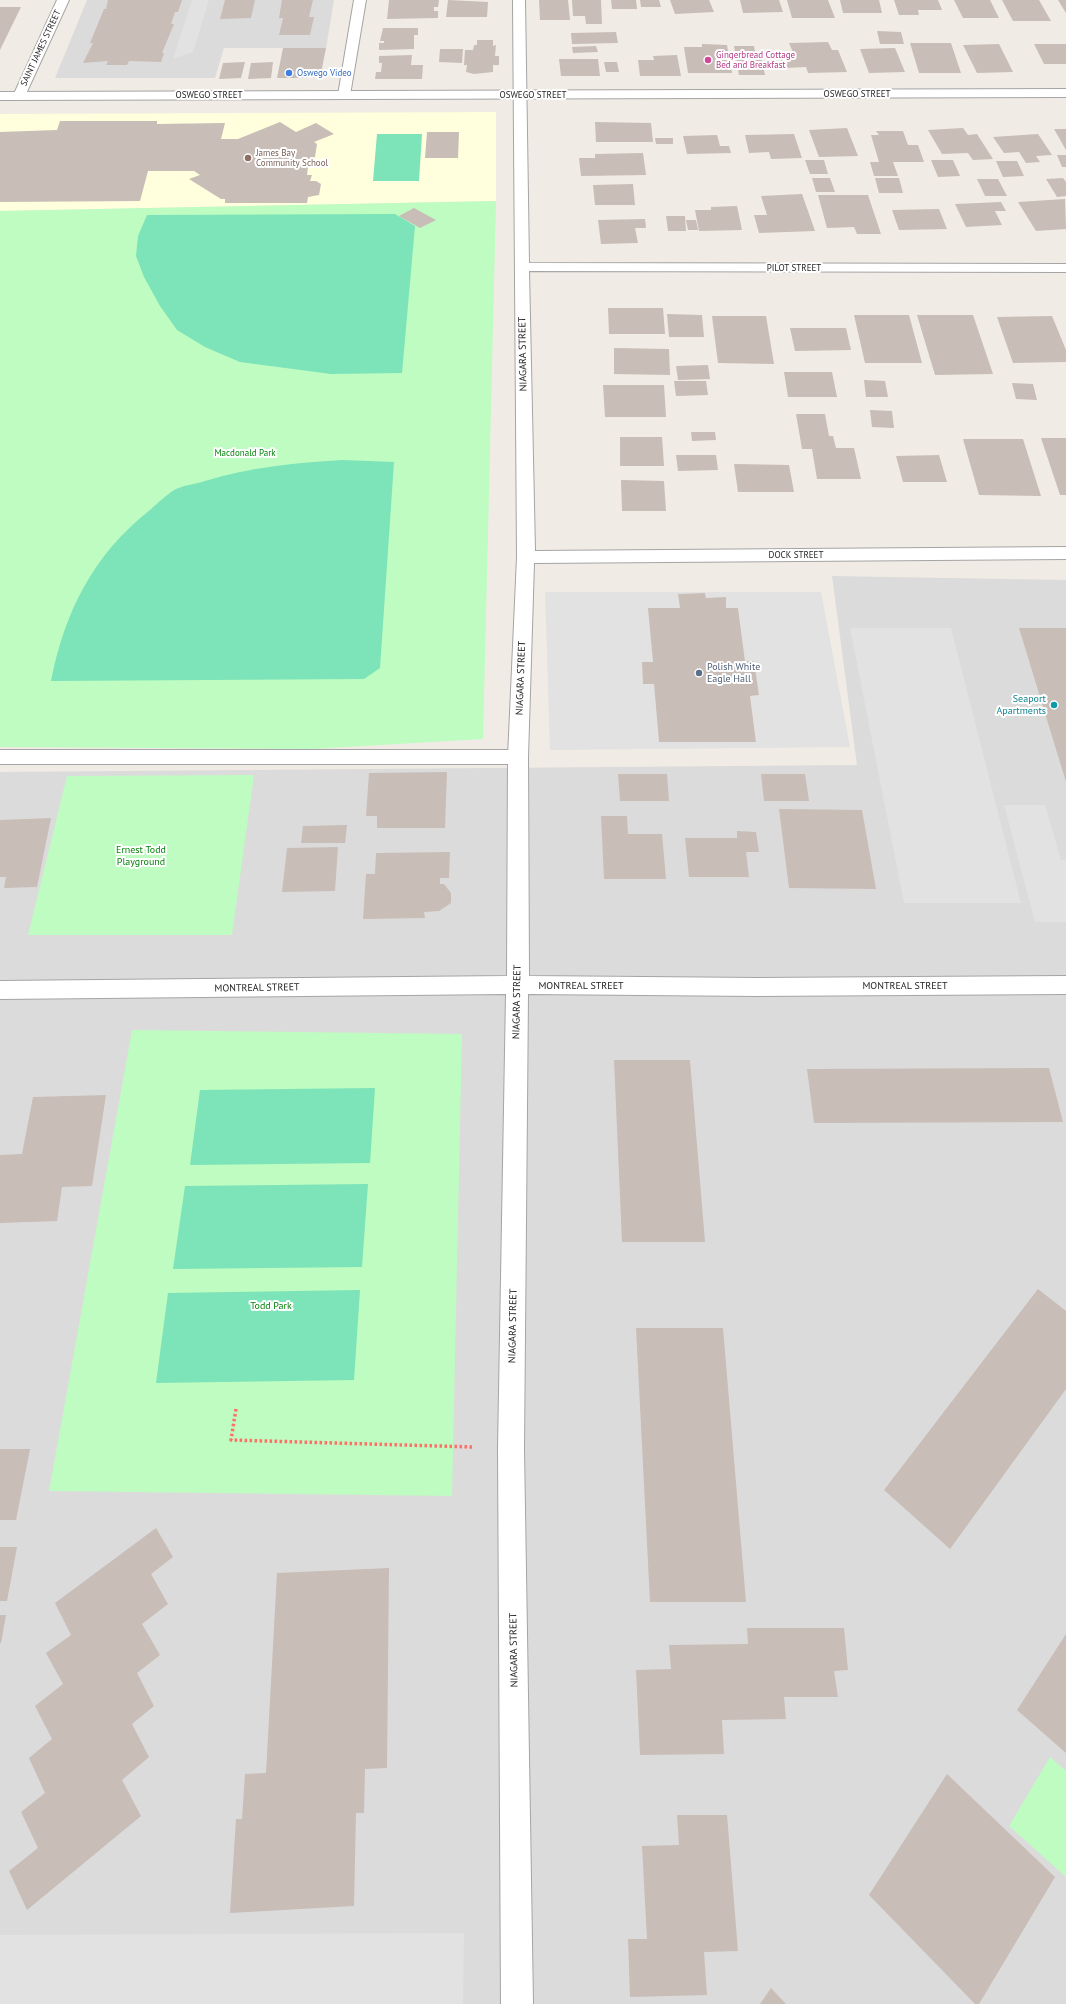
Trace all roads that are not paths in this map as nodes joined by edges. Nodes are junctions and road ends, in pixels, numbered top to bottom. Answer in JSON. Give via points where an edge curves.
{"nodes":[{"id":1,"x":63,"y":0,"type":"edge"},
{"id":2,"x":360,"y":0,"type":"edge"},
{"id":3,"x":519,"y":0,"type":"edge"},
{"id":4,"x":1066,"y":93,"type":"edge"},
{"id":5,"x":344,"y":95,"type":"junction"},
{"id":6,"x":520,"y":95,"type":"junction"},
{"id":7,"x":0,"y":96,"type":"edge"},
{"id":8,"x":19,"y":96,"type":"junction"},
{"id":9,"x":522,"y":267,"type":"junction"},
{"id":10,"x":1066,"y":268,"type":"edge"},
{"id":11,"x":1066,"y":553,"type":"edge"},
{"id":12,"x":526,"y":556,"type":"junction"},
{"id":13,"x":0,"y":757,"type":"edge"},
{"id":14,"x":518,"y":757,"type":"junction"},
{"id":15,"x":517,"y":985,"type":"junction"},
{"id":16,"x":1066,"y":985,"type":"edge"},
{"id":17,"x":0,"y":990,"type":"edge"},
{"id":18,"x":517,"y":2004,"type":"edge"}],
"edges":[{"from":1,"to":8,"type":"street","name":"SAINT JAMES STREET"},
{"from":2,"to":5,"type":"street"},
{"from":3,"to":6,"type":"street","name":"NIAGARA STREET"},
{"from":4,"to":6,"type":"street","name":"OSWEGO STREET"},
{"from":5,"to":6,"type":"street","name":"OSWEGO STREET"},
{"from":5,"to":8,"type":"street","name":"OSWEGO STREET"},
{"from":6,"to":9,"type":"street","name":"NIAGARA STREET"},
{"from":7,"to":8,"type":"street","name":"OSWEGO STREET"},
{"from":9,"to":10,"type":"street","name":"PILOT STREET"},
{"from":9,"to":12,"type":"street","name":"NIAGARA STREET"},
{"from":11,"to":12,"type":"street","name":"DOCK STREET"},
{"from":12,"to":14,"type":"street","name":"NIAGARA STREET"},
{"from":13,"to":14,"type":"street"},
{"from":14,"to":15,"type":"street","name":"NIAGARA STREET"},
{"from":15,"to":16,"type":"street","name":"MONTREAL STREET"},
{"from":15,"to":17,"type":"street","name":"MONTREAL STREET"},
{"from":15,"to":18,"type":"street","name":"NIAGARA STREET","via":[[511,1448]]}]}
